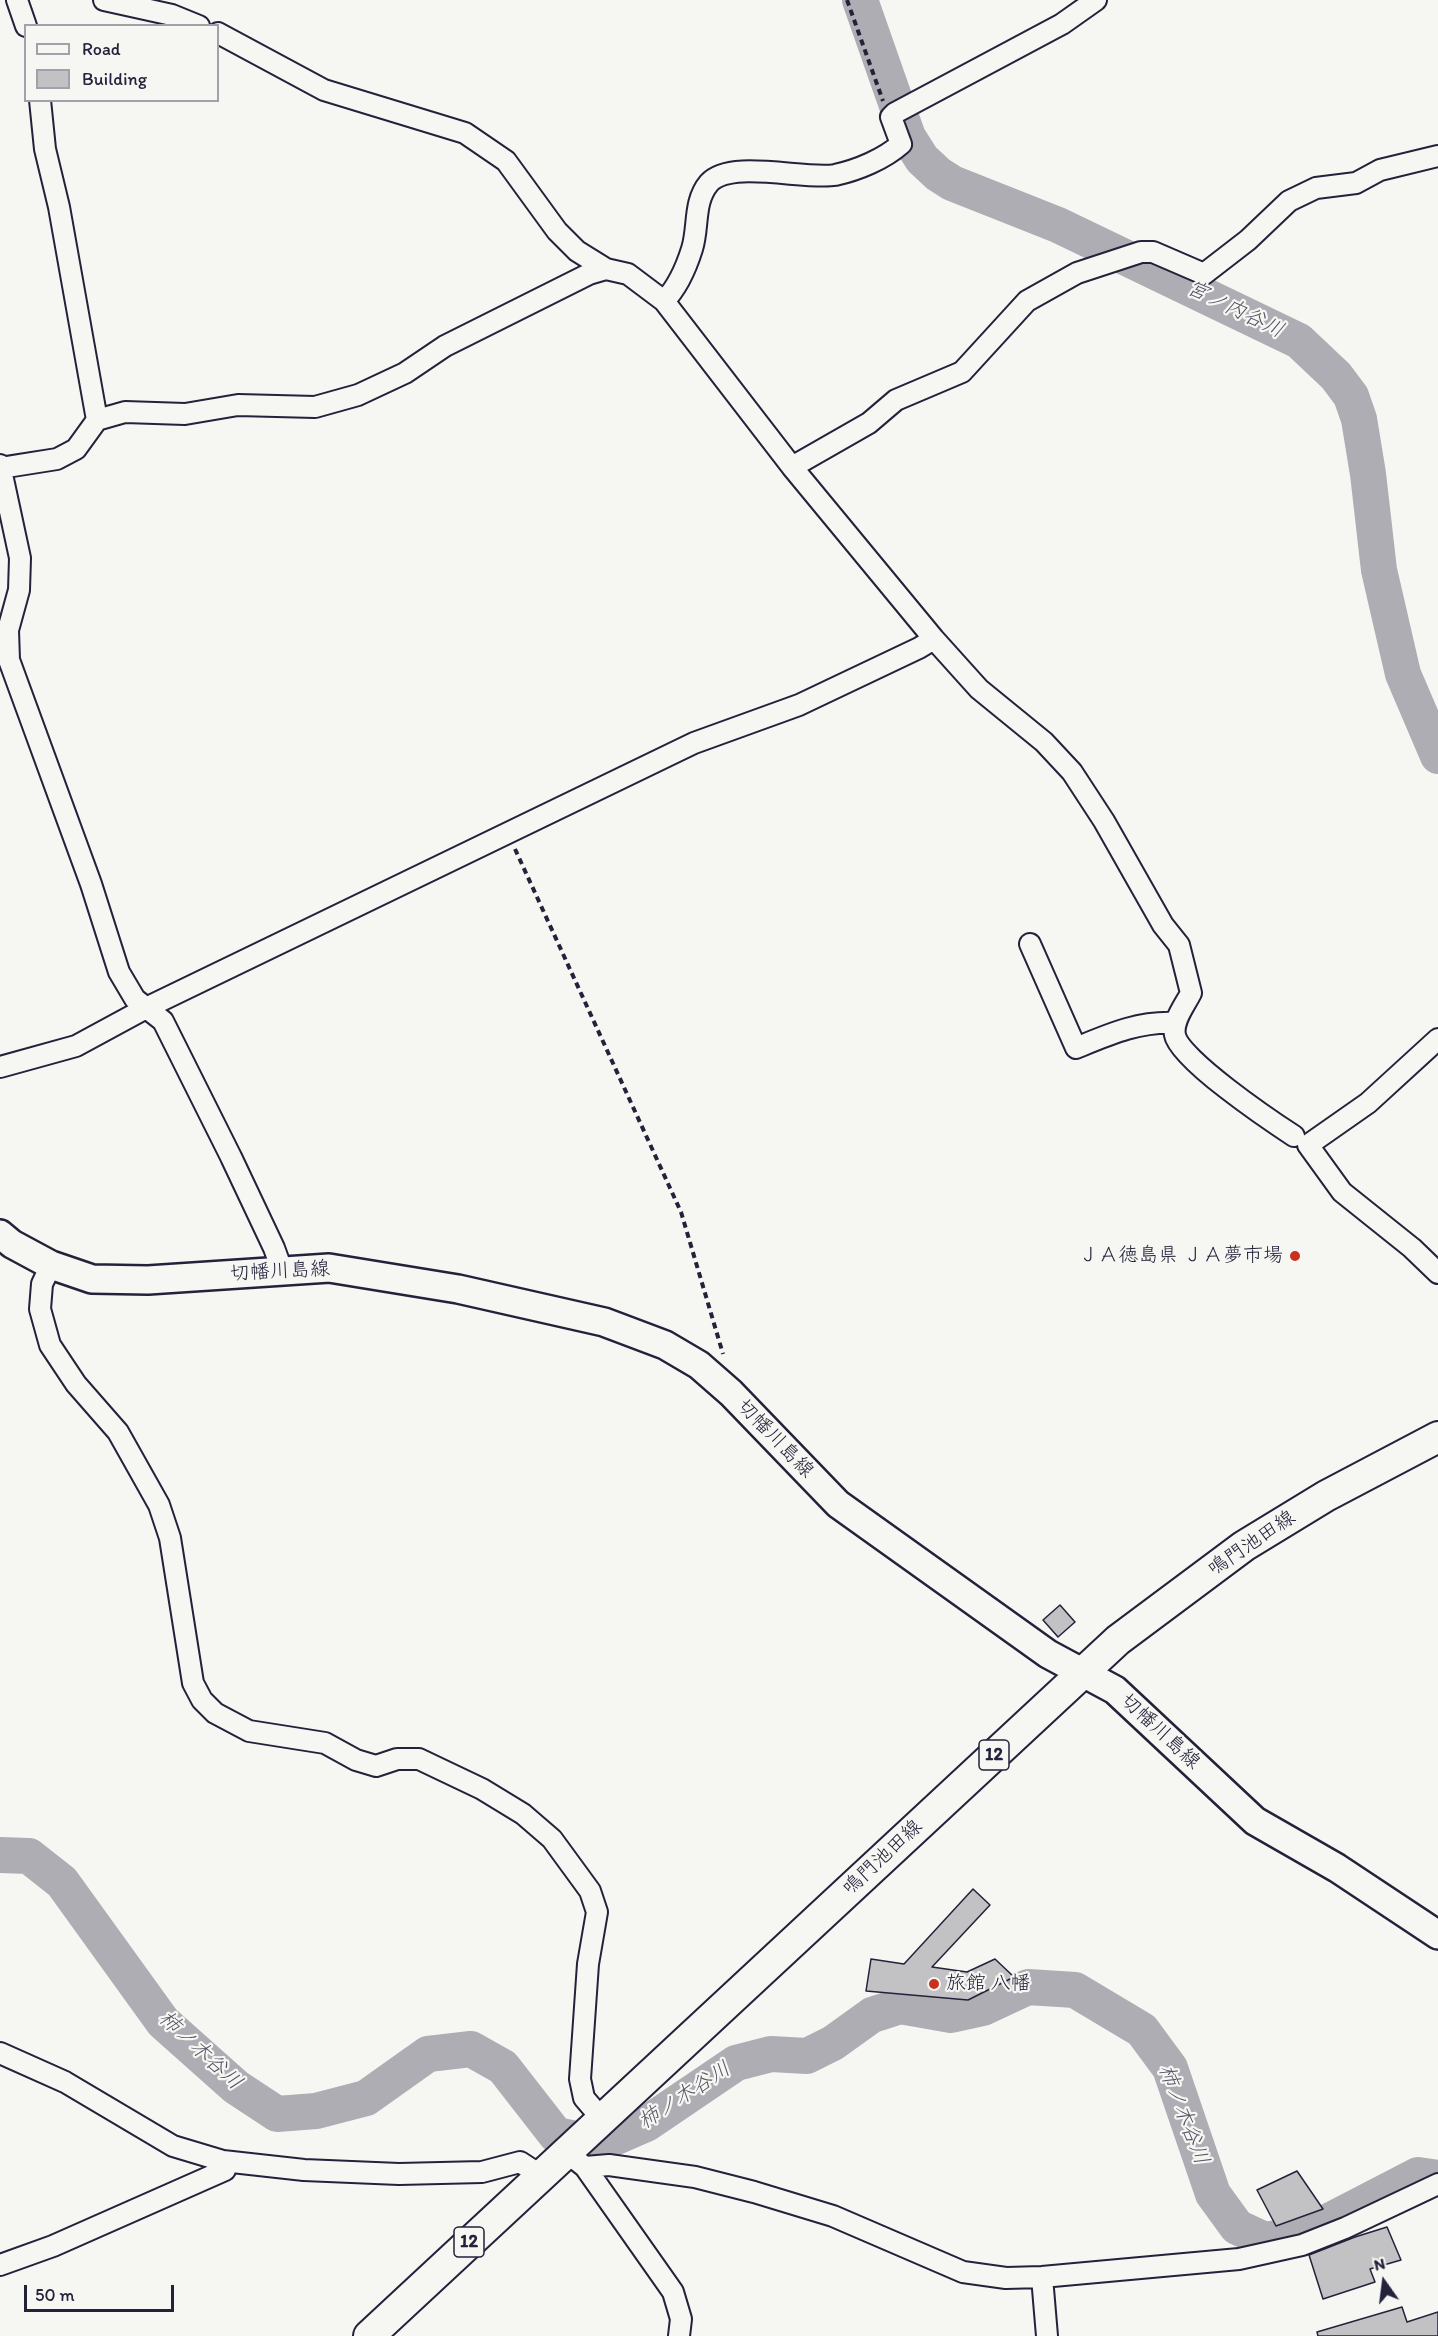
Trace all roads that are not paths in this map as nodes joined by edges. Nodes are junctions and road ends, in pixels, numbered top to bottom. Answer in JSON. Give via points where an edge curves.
{"nodes":[{"id":1,"x":17,"y":0,"type":"edge"},
{"id":2,"x":104,"y":0,"type":"edge"},
{"id":3,"x":1096,"y":0,"type":"edge"},
{"id":4,"x":25,"y":24,"type":"edge"},
{"id":5,"x":194,"y":24,"type":"edge"},
{"id":6,"x":219,"y":34,"type":"edge"},
{"id":7,"x":40,"y":102,"type":"edge"},
{"id":8,"x":1438,"y":156,"type":"edge"},
{"id":9,"x":606,"y":269,"type":"junction"},
{"id":10,"x":664,"y":301,"type":"junction"},
{"id":11,"x":97,"y":420,"type":"junction"},
{"id":12,"x":1,"y":467,"type":"edge"},
{"id":13,"x":792,"y":467,"type":"junction"},
{"id":14,"x":934,"y":639,"type":"junction"},
{"id":15,"x":1030,"y":944,"type":"dead end"},
{"id":16,"x":148,"y":1007,"type":"junction"},
{"id":17,"x":1176,"y":1023,"type":"junction"},
{"id":18,"x":1438,"y":1039,"type":"edge"},
{"id":19,"x":0,"y":1067,"type":"edge"},
{"id":20,"x":1294,"y":1136,"type":"dead end"},
{"id":21,"x":0,"y":1234,"type":"edge"},
{"id":22,"x":51,"y":1265,"type":"junction"},
{"id":23,"x":282,"y":1270,"type":"junction"},
{"id":24,"x":1438,"y":1273,"type":"edge"},
{"id":25,"x":1438,"y":1437,"type":"edge"},
{"id":26,"x":1082,"y":1673,"type":"junction"},
{"id":27,"x":1438,"y":1935,"type":"edge"},
{"id":28,"x":0,"y":2053,"type":"edge"},
{"id":29,"x":583,"y":2143,"type":"junction"},
{"id":30,"x":223,"y":2161,"type":"junction"},
{"id":31,"x":540,"y":2175,"type":"junction"},
{"id":32,"x":1438,"y":2184,"type":"edge"},
{"id":33,"x":0,"y":2265,"type":"edge"},
{"id":34,"x":1042,"y":2277,"type":"junction"},
{"id":35,"x":369,"y":2336,"type":"edge"},
{"id":36,"x":679,"y":2336,"type":"edge"},
{"id":37,"x":1047,"y":2336,"type":"edge"}],
"edges":[{"from":1,"to":4,"type":"street"},
{"from":2,"to":5,"type":"street","via":[[172,15]]},
{"from":3,"to":10,"type":"street","via":[[1062,24],[899,112],[901,144],[887,156],[836,175],[807,177],[761,171],[730,173],[710,182],[699,200],[692,248],[674,291]]},
{"from":6,"to":9,"type":"street","via":[[324,90],[465,133],[506,161],[557,231],[577,251]]},
{"from":7,"to":11,"type":"street","via":[[45,148]]},
{"from":8,"to":13,"type":"street","via":[[1380,170],[1356,183],[1316,188],[1289,201],[1204,274],[1153,252],[1141,252],[1077,273],[1027,301],[962,372],[896,400],[870,423]]},
{"from":9,"to":10,"type":"street","via":[[628,274]]},
{"from":9,"to":11,"type":"street","via":[[588,274],[455,341],[405,373],[358,395],[315,407],[238,405],[185,414],[125,412]]},
{"from":10,"to":13,"type":"street"},
{"from":11,"to":12,"type":"street","via":[[76,449],[57,459]]},
{"from":12,"to":16,"type":"street","via":[[20,558],[18,590],[8,630],[9,660],[119,972],[135,999]]},
{"from":13,"to":14,"type":"street"},
{"from":14,"to":16,"type":"street","via":[[799,705],[694,743]]},
{"from":14,"to":17,"type":"street","via":[[978,689],[1044,742],[1072,772],[1104,821],[1162,925],[1179,945],[1191,993]]},
{"from":15,"to":17,"type":"street","via":[[1076,1048],[1124,1028],[1155,1022]]},
{"from":16,"to":19,"type":"street","via":[[76,1046]]},
{"from":16,"to":23,"type":"street","via":[[163,1021]]},
{"from":17,"to":20,"type":"street","via":[[1175,1036],[1182,1050],[1244,1103]]},
{"from":18,"to":24,"type":"street","via":[[1368,1103],[1308,1145],[1342,1192]]},
{"from":21,"to":22,"type":"main road","name":"切幡川島線"},
{"from":22,"to":23,"type":"main road","name":"切幡川島線","via":[[92,1279],[148,1280]]},
{"from":22,"to":29,"type":"street","via":[[42,1284],[40,1309],[51,1345],[76,1384],[118,1432],[159,1505],[170,1538],[193,1683],[202,1700],[215,1713],[249,1731],[326,1743],[376,1766],[419,1759],[482,1789],[552,1839],[590,1892],[597,1912],[588,1965],[580,2079],[584,2098]]},
{"from":23,"to":26,"type":"main road","name":"切幡川島線","via":[[329,1268],[458,1289],[604,1322],[665,1345],[699,1365],[731,1393],[838,1504],[1047,1654]]},
{"from":25,"to":26,"type":"main road","name":"鳴門池田線","number":"12","via":[[1326,1496],[1244,1546],[1118,1640]]},
{"from":26,"to":27,"type":"main road","name":"切幡川島線","via":[[1115,1690],[1255,1821],[1337,1868]]},
{"from":26,"to":29,"type":"main road","name":"鳴門池田線","number":"12"},
{"from":28,"to":30,"type":"street","via":[[65,2082],[173,2146]]},
{"from":29,"to":31,"type":"main road","name":"鳴門池田線","number":"12"},
{"from":29,"to":34,"type":"street","via":[[609,2165],[695,2177],[833,2216],[963,2272],[1006,2278]]},
{"from":29,"to":36,"type":"street","via":[[673,2292],[681,2319]]},
{"from":30,"to":31,"type":"street","via":[[304,2170],[399,2174],[482,2172],[520,2162]]},
{"from":30,"to":33,"type":"street","via":[[225,2170],[53,2246]]},
{"from":31,"to":35,"type":"main road","name":"鳴門池田線","number":"12"},
{"from":32,"to":34,"type":"street","via":[[1302,2245],[1239,2259]]},
{"from":34,"to":37,"type":"street"}]}
